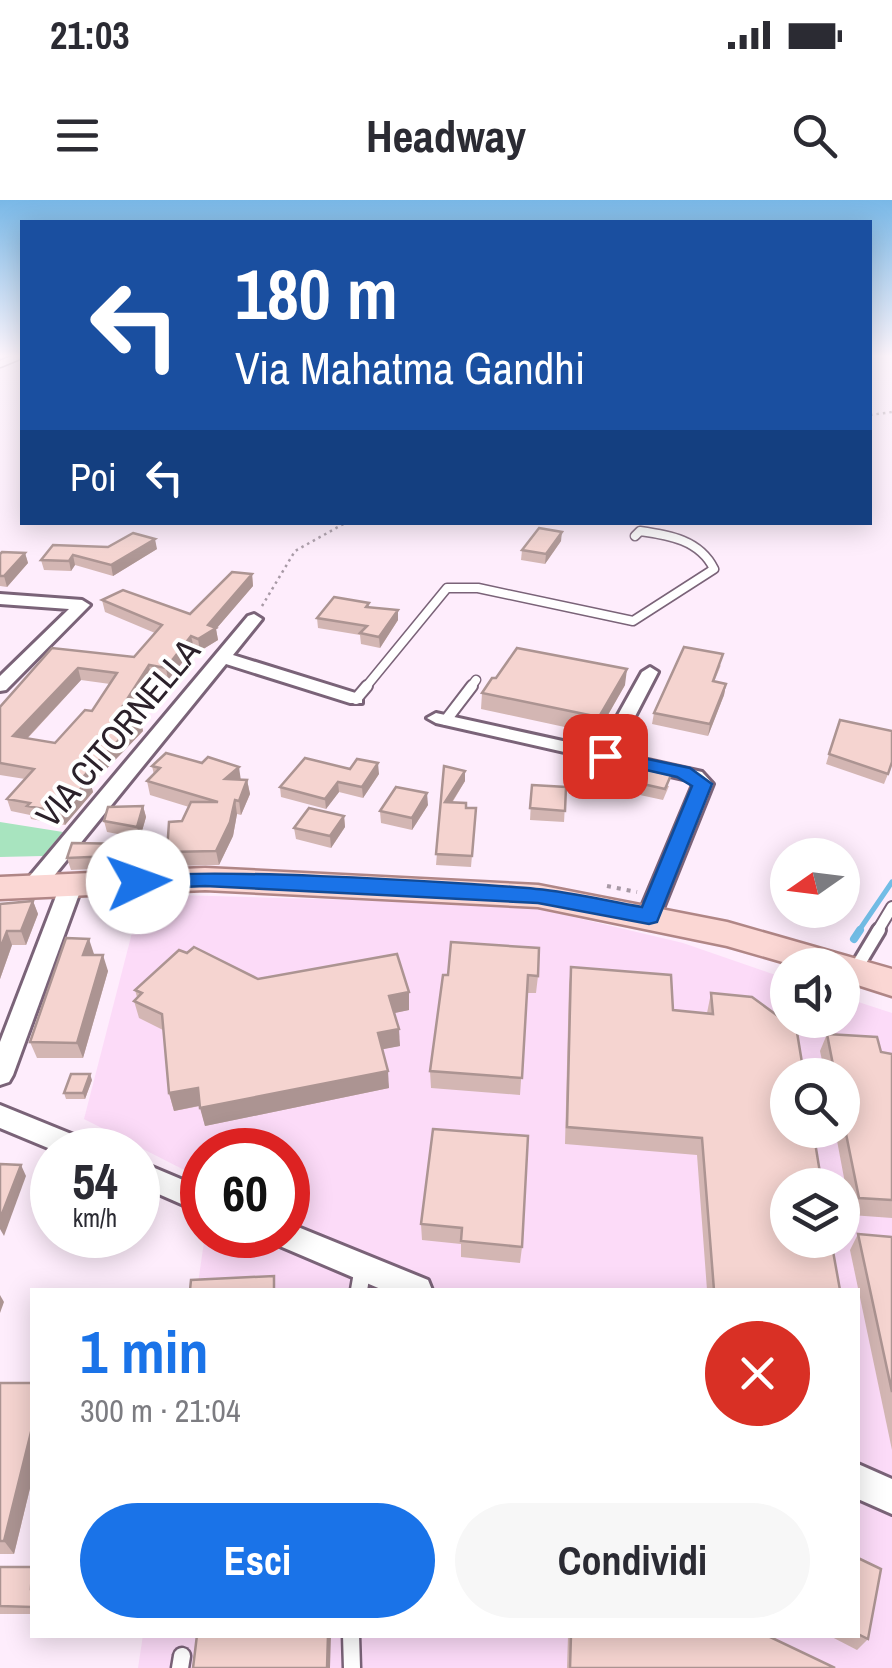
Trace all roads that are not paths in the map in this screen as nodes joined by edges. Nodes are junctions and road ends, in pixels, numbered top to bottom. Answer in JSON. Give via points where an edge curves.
{"nodes":[{"id":1,"x":634,"y":536,"type":"dead end"},
{"id":2,"x":0,"y":599,"type":"edge"},
{"id":3,"x":254,"y":619,"type":"road end"},
{"id":4,"x":222,"y":657,"type":"junction"},
{"id":5,"x":650,"y":672,"type":"dead end"},
{"id":6,"x":476,"y":680,"type":"dead end"},
{"id":7,"x":0,"y":686,"type":"edge"},
{"id":8,"x":356,"y":698,"type":"joint"},
{"id":9,"x":441,"y":719,"type":"joint"},
{"id":10,"x":605,"y":756,"type":"junction"},
{"id":11,"x":71,"y":886,"type":"junction"},
{"id":12,"x":16,"y":888,"type":"edge"},
{"id":13,"x":892,"y":907,"type":"edge"},
{"id":14,"x":649,"y":916,"type":"junction"},
{"id":15,"x":772,"y":948,"type":"edge"},
{"id":16,"x":860,"y":948,"type":"edge"},
{"id":17,"x":860,"y":972,"type":"edge"},
{"id":18,"x":892,"y":983,"type":"edge"},
{"id":19,"x":0,"y":1075,"type":"edge"},
{"id":20,"x":0,"y":1116,"type":"edge"},
{"id":21,"x":30,"y":1128,"type":"edge"},
{"id":22,"x":310,"y":1249,"type":"edge"},
{"id":23,"x":361,"y":1279,"type":"edge"},
{"id":24,"x":407,"y":1288,"type":"edge"},
{"id":25,"x":860,"y":1482,"type":"edge"},
{"id":26,"x":892,"y":1496,"type":"edge"},
{"id":27,"x":351,"y":1638,"type":"edge"},
{"id":28,"x":352,"y":1668,"type":"edge"}],
"edges":[{"from":1,"to":8,"type":"lane","via":[[640,531],[684,541],[703,550],[714,569],[633,621],[478,588],[448,588]]},
{"from":2,"to":7,"type":"street","via":[[82,605]]},
{"from":3,"to":4,"type":"street","name":"VIA CITORNELLA"},
{"from":4,"to":8,"type":"street"},
{"from":4,"to":12,"type":"street","name":"VIA CITORNELLA"},
{"from":5,"to":10,"type":"street"},
{"from":6,"to":9,"type":"lane"},
{"from":9,"to":10,"type":"street"},
{"from":10,"to":14,"type":"street","via":[[683,772],[703,784]]},
{"from":11,"to":12,"type":"main road"},
{"from":11,"to":14,"type":"main road","via":[[205,879],[538,896]]},
{"from":11,"to":19,"type":"street"},
{"from":13,"to":16,"type":"lane"},
{"from":14,"to":15,"type":"main road"},
{"from":17,"to":18,"type":"main road"},
{"from":20,"to":21,"type":"street"},
{"from":22,"to":23,"type":"street"},
{"from":23,"to":24,"type":"street"},
{"from":25,"to":26,"type":"street"},
{"from":27,"to":28,"type":"lane"}]}
